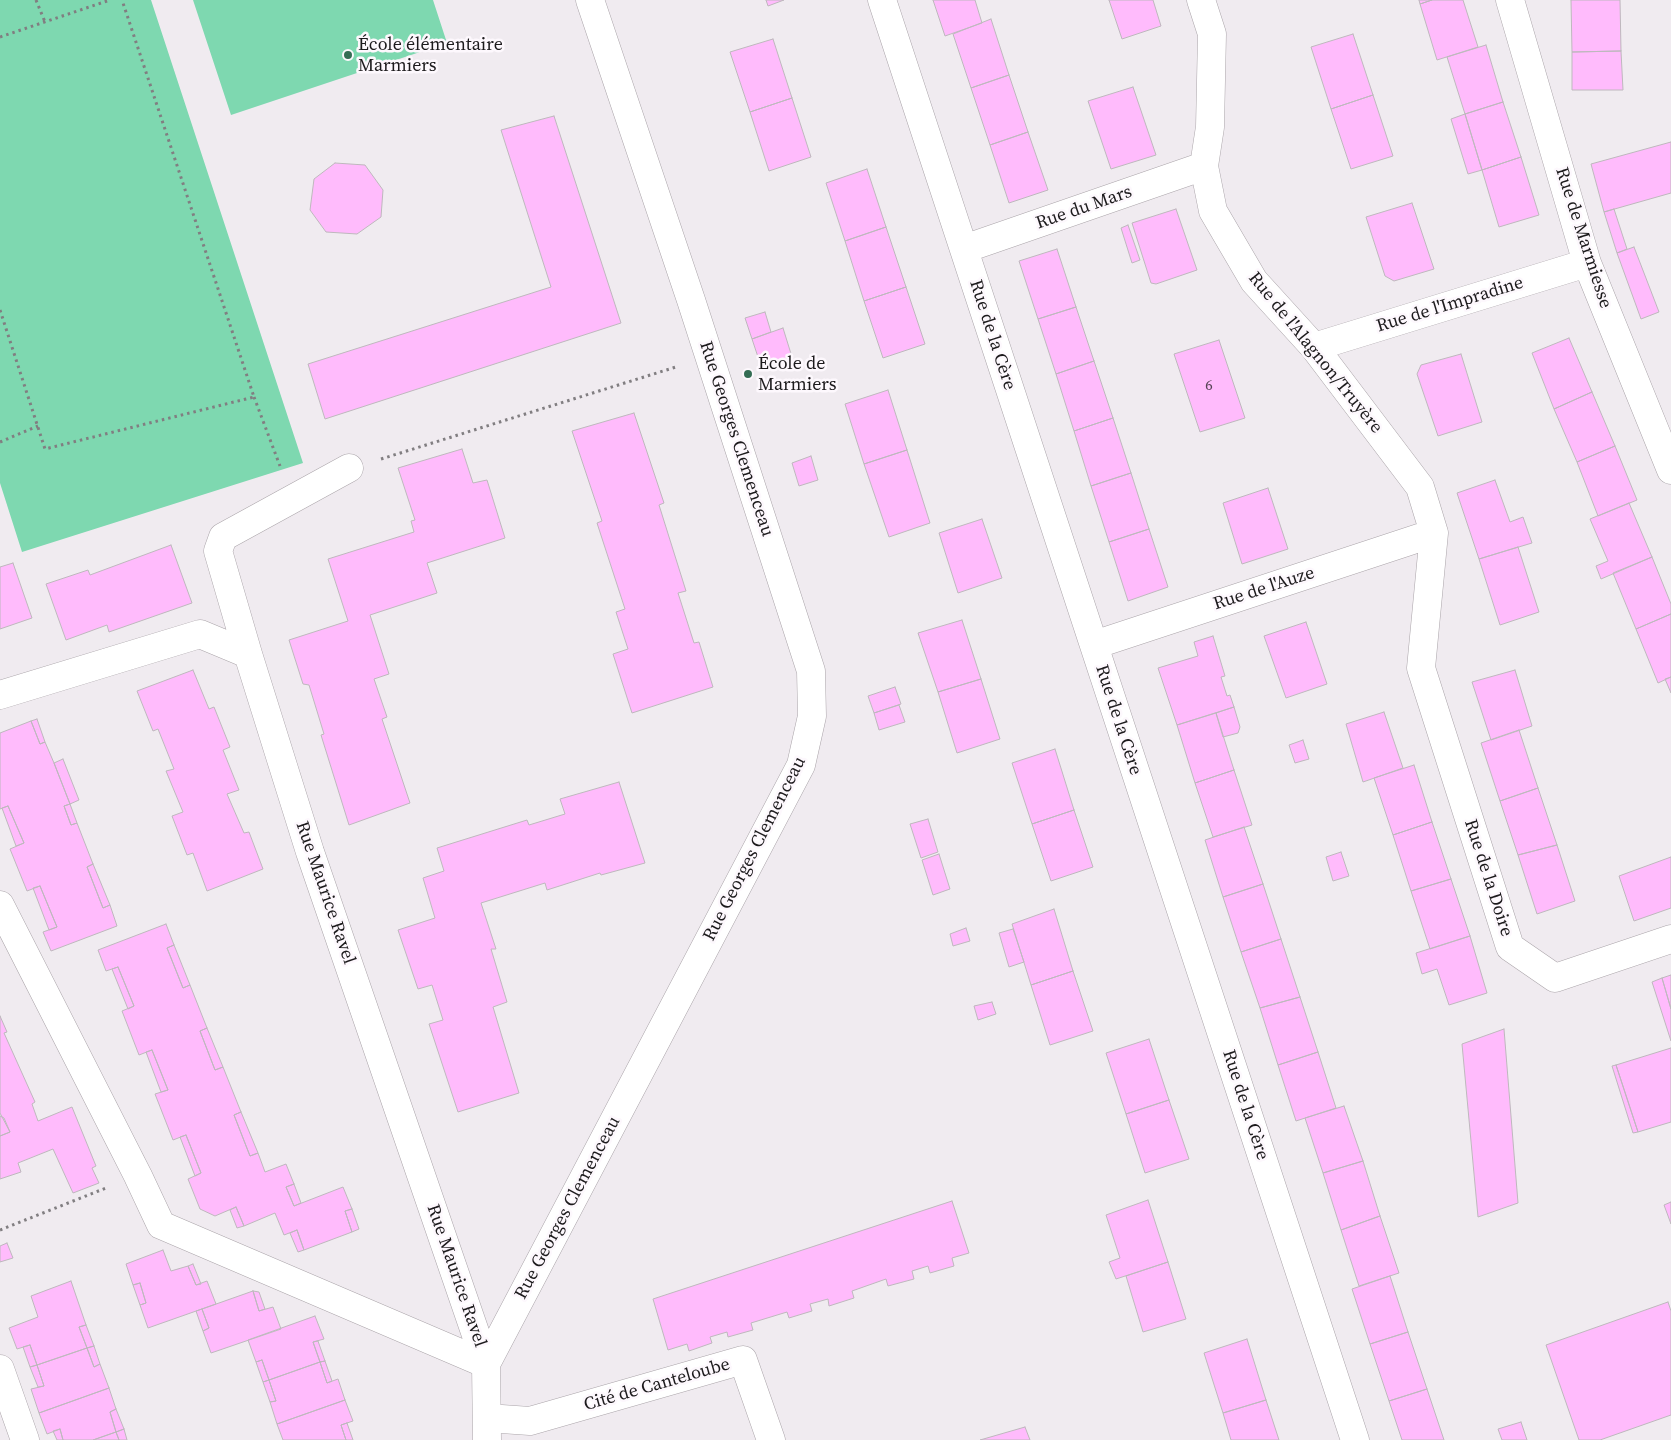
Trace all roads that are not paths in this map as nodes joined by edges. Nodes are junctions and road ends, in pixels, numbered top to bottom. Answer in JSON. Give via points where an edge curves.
{"nodes":[{"id":1,"x":590,"y":0,"type":"edge"},
{"id":2,"x":882,"y":0,"type":"edge"},
{"id":3,"x":1200,"y":0,"type":"edge"},
{"id":4,"x":1510,"y":0,"type":"edge"},
{"id":5,"x":1204,"y":166,"type":"junction"},
{"id":6,"x":964,"y":249,"type":"junction"},
{"id":7,"x":1587,"y":263,"type":"junction"},
{"id":8,"x":1314,"y":347,"type":"junction"},
{"id":9,"x":349,"y":468,"type":"road end"},
{"id":10,"x":1671,"y":470,"type":"edge"},
{"id":11,"x":1434,"y":534,"type":"junction"},
{"id":12,"x":1094,"y":645,"type":"junction"},
{"id":13,"x":248,"y":654,"type":"junction"},
{"id":14,"x":1421,"y":668,"type":"joint"},
{"id":15,"x":0,"y":695,"type":"edge"},
{"id":16,"x":0,"y":905,"type":"edge"},
{"id":17,"x":1671,"y":939,"type":"edge"},
{"id":18,"x":486,"y":1364,"type":"junction"},
{"id":19,"x":0,"y":1369,"type":"edge"},
{"id":20,"x":487,"y":1429,"type":"edge"},
{"id":21,"x":25,"y":1440,"type":"edge"},
{"id":22,"x":771,"y":1440,"type":"edge"},
{"id":23,"x":1356,"y":1440,"type":"edge"}],
"edges":[{"from":1,"to":18,"type":"street","name":"Rue Georges Clemenceau","via":[[811,671],[812,716],[801,765]]},
{"from":2,"to":6,"type":"street","name":"Rue de la Cère"},
{"from":3,"to":5,"type":"street","name":"Rue de l'Alagnon/Truyère","via":[[1212,34],[1210,126]]},
{"from":4,"to":7,"type":"street","name":"Rue de Marmiesse"},
{"from":5,"to":6,"type":"street","name":"Rue du Mars"},
{"from":5,"to":8,"type":"street","name":"Rue de l'Alagnon/Truyère","via":[[1213,211],[1254,281]]},
{"from":6,"to":12,"type":"street","name":"Rue de la Cère"},
{"from":7,"to":8,"type":"street","name":"Rue de l'Impradine"},
{"from":7,"to":10,"type":"street","name":"Rue de Marmiesse"},
{"from":8,"to":11,"type":"street","name":"Rue de l'Alagnon/Truyère","via":[[1420,487]]},
{"from":9,"to":13,"type":"street","name":"Rue Maurice Ravel","via":[[224,537],[218,551]]},
{"from":11,"to":12,"type":"street","name":"Rue de l'Auze"},
{"from":11,"to":14,"type":"street","name":"Rue de l'Alagnon/Truyère"},
{"from":12,"to":23,"type":"street","name":"Rue de la Cère"},
{"from":13,"to":15,"type":"street","via":[[200,634]]},
{"from":13,"to":18,"type":"street","name":"Rue Maurice Ravel","via":[[310,852]]},
{"from":14,"to":17,"type":"street","name":"Rue de la Doire","via":[[1510,947],[1555,978]]},
{"from":16,"to":18,"type":"street","name":"Rue Maurice Ravel","via":[[161,1225]]},
{"from":18,"to":20,"type":"street","name":"Rue Georges Clemenceau"},
{"from":19,"to":21,"type":"street"},
{"from":20,"to":22,"type":"street","name":"Cité de Canteloube","via":[[530,1421],[743,1360]]}]}
